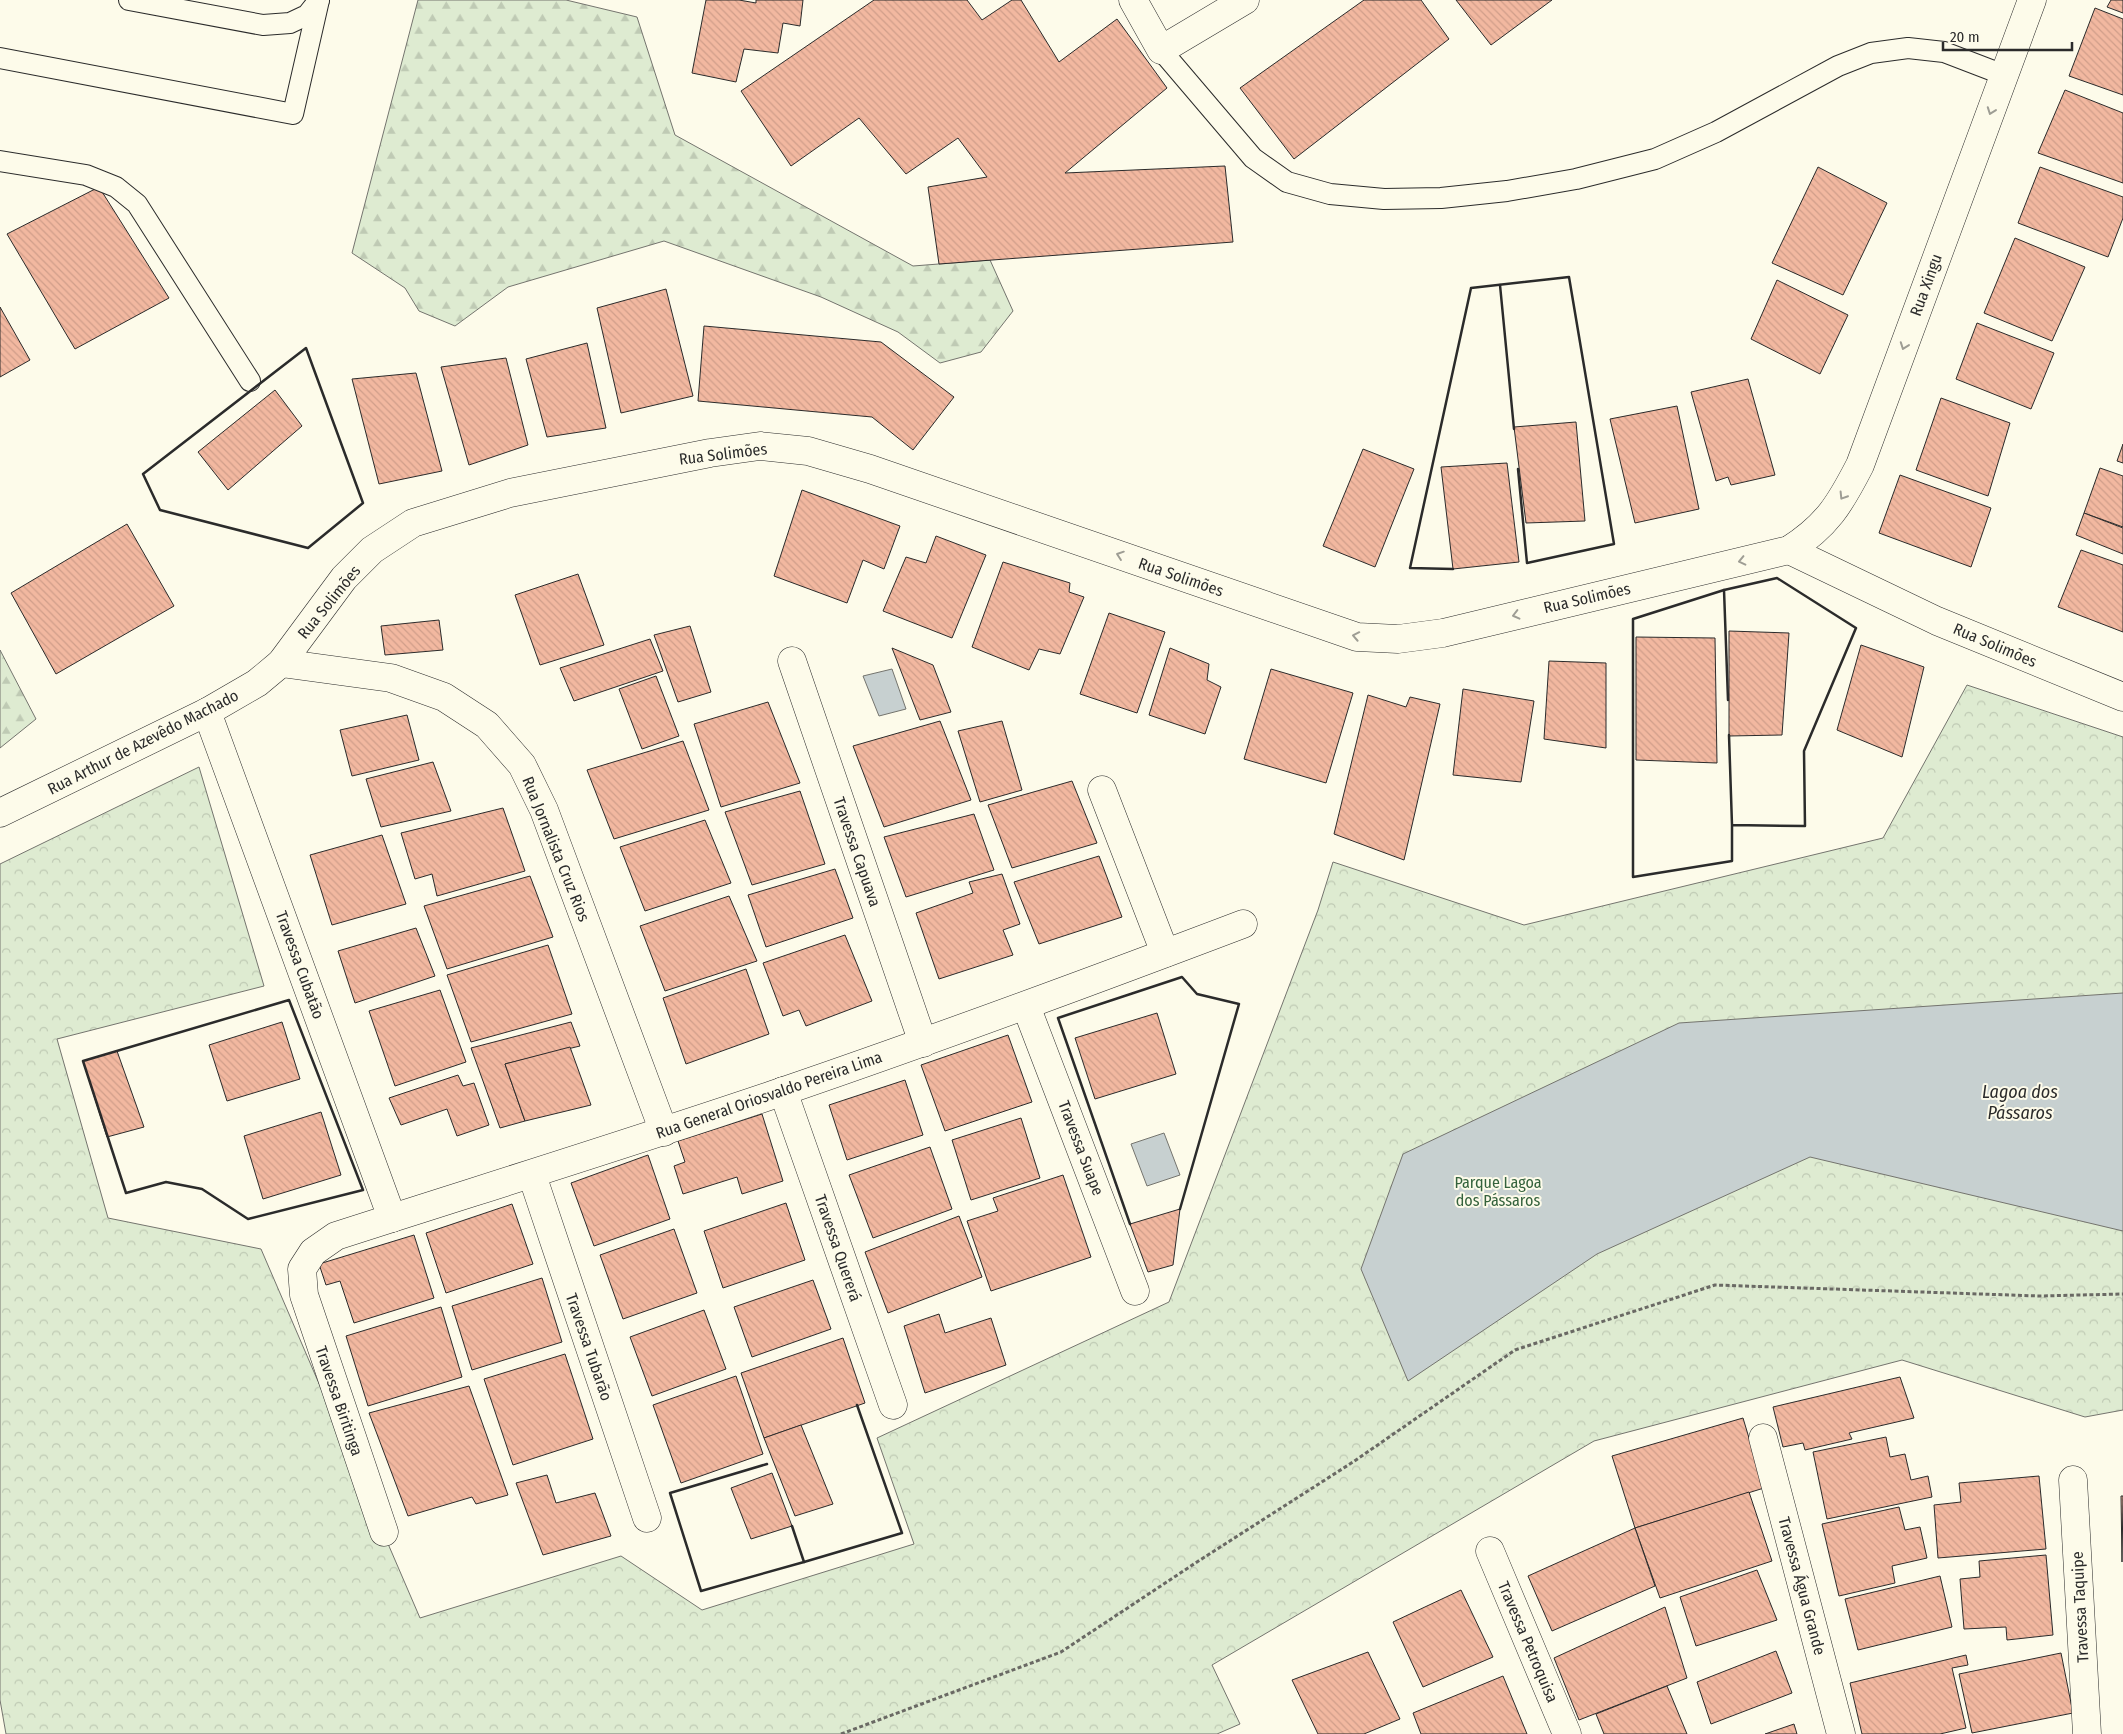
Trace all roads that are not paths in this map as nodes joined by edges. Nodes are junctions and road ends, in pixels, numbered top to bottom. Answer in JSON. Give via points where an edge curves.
{"nodes":[{"id":1,"x":129,"y":0,"type":"edge"},
{"id":2,"x":319,"y":0,"type":"edge"},
{"id":3,"x":1133,"y":0,"type":"edge"},
{"id":4,"x":1244,"y":0,"type":"edge"},
{"id":5,"x":2032,"y":0,"type":"edge"},
{"id":6,"x":1161,"y":50,"type":"junction"},
{"id":7,"x":0,"y":58,"type":"edge"},
{"id":8,"x":2004,"y":75,"type":"junction"},
{"id":9,"x":0,"y":161,"type":"edge"},
{"id":10,"x":250,"y":381,"type":"dead end"},
{"id":11,"x":1790,"y":550,"type":"junction"},
{"id":12,"x":792,"y":661,"type":"dead end"},
{"id":13,"x":280,"y":663,"type":"junction"},
{"id":14,"x":2123,"y":697,"type":"edge"},
{"id":15,"x":207,"y":712,"type":"junction"},
{"id":16,"x":1102,"y":790,"type":"dead end"},
{"id":17,"x":0,"y":813,"type":"edge"},
{"id":18,"x":1243,"y":924,"type":"dead end"},
{"id":19,"x":1165,"y":953,"type":"junction"},
{"id":20,"x":1026,"y":1006,"type":"junction"},
{"id":21,"x":923,"y":1043,"type":"junction"},
{"id":22,"x":783,"y":1091,"type":"junction"},
{"id":23,"x":664,"y":1132,"type":"junction"},
{"id":24,"x":532,"y":1175,"type":"junction"},
{"id":25,"x":392,"y":1218,"type":"junction"},
{"id":26,"x":302,"y":1269,"type":"joint"},
{"id":27,"x":1135,"y":1290,"type":"dead end"},
{"id":28,"x":893,"y":1404,"type":"dead end"},
{"id":29,"x":1763,"y":1438,"type":"dead end"},
{"id":30,"x":2073,"y":1480,"type":"dead end"},
{"id":31,"x":647,"y":1518,"type":"dead end"},
{"id":32,"x":384,"y":1532,"type":"dead end"},
{"id":33,"x":1490,"y":1551,"type":"dead end"},
{"id":34,"x":1567,"y":1734,"type":"edge"},
{"id":35,"x":1841,"y":1734,"type":"edge"},
{"id":36,"x":2087,"y":1734,"type":"edge"}],
"edges":[{"from":1,"to":2,"type":"lane","via":[[264,25],[290,23],[307,15]]},
{"from":2,"to":7,"type":"lane","via":[[293,114]]},
{"from":3,"to":6,"type":"street"},
{"from":4,"to":6,"type":"street"},
{"from":5,"to":8,"type":"street","name":"Rua Xingu"},
{"from":6,"to":8,"type":"lane","via":[[1253,158],[1287,182],[1330,194],[1384,199],[1441,198],[1507,191],[1576,179],[1655,159],[1716,132],[1838,66],[1871,53],[1908,48],[1944,52]]},
{"from":8,"to":11,"type":"street","name":"Rua Xingu","one_way":true,"via":[[1860,465],[1830,517],[1810,537]]},
{"from":9,"to":10,"type":"lane","via":[[86,174],[116,187],[136,204]]},
{"from":11,"to":13,"type":"street","name":"Rua Solimões","one_way":true,"via":[[1443,634],[1398,639],[1357,637],[870,469],[808,451],[760,446],[510,493],[413,523],[372,550],[344,578]]},
{"from":11,"to":14,"type":"street","name":"Rua Solimões","via":[[1936,621]]},
{"from":12,"to":21,"type":"street","name":"Travessa Capuava"},
{"from":13,"to":15,"type":"street","name":"Rua Arthur de Azevêdo Machado","via":[[257,683]]},
{"from":13,"to":23,"type":"street","name":"Rua Jornalista Cruz Rios","via":[[391,678],[444,697],[487,725],[522,764],[544,810]]},
{"from":15,"to":17,"type":"street","name":"Rua Arthur de Azevêdo Machado"},
{"from":15,"to":25,"type":"street","name":"Travessa Cubatão"},
{"from":16,"to":19,"type":"street"},
{"from":18,"to":19,"type":"street","name":"Rua General Oriosvaldo Pereira Lima"},
{"from":19,"to":20,"type":"street","name":"Rua General Oriosvaldo Pereira Lima"},
{"from":20,"to":21,"type":"street","name":"Rua General Oriosvaldo Pereira Lima"},
{"from":20,"to":27,"type":"street","name":"Travessa Suape"},
{"from":21,"to":22,"type":"street","name":"Rua General Oriosvaldo Pereira Lima"},
{"from":22,"to":23,"type":"street","name":"Rua General Oriosvaldo Pereira Lima"},
{"from":22,"to":28,"type":"street","name":"Travessa Quererá"},
{"from":23,"to":24,"type":"street","name":"Rua General Oriosvaldo Pereira Lima"},
{"from":24,"to":25,"type":"street","name":"Rua General Oriosvaldo Pereira Lima"},
{"from":24,"to":31,"type":"street","name":"Travessa Tubarão"},
{"from":25,"to":26,"type":"street","name":"Rua General Oriosvaldo Pereira Lima","via":[[336,1236],[313,1252]]},
{"from":26,"to":32,"type":"street","name":"Travessa Biritinga","via":[[304,1295],[314,1328]]},
{"from":29,"to":35,"type":"street","name":"Travessa Água Grande"},
{"from":30,"to":36,"type":"street","name":"Travessa Taquipe"},
{"from":33,"to":34,"type":"street","name":"Travessa Petroquisa"}]}
